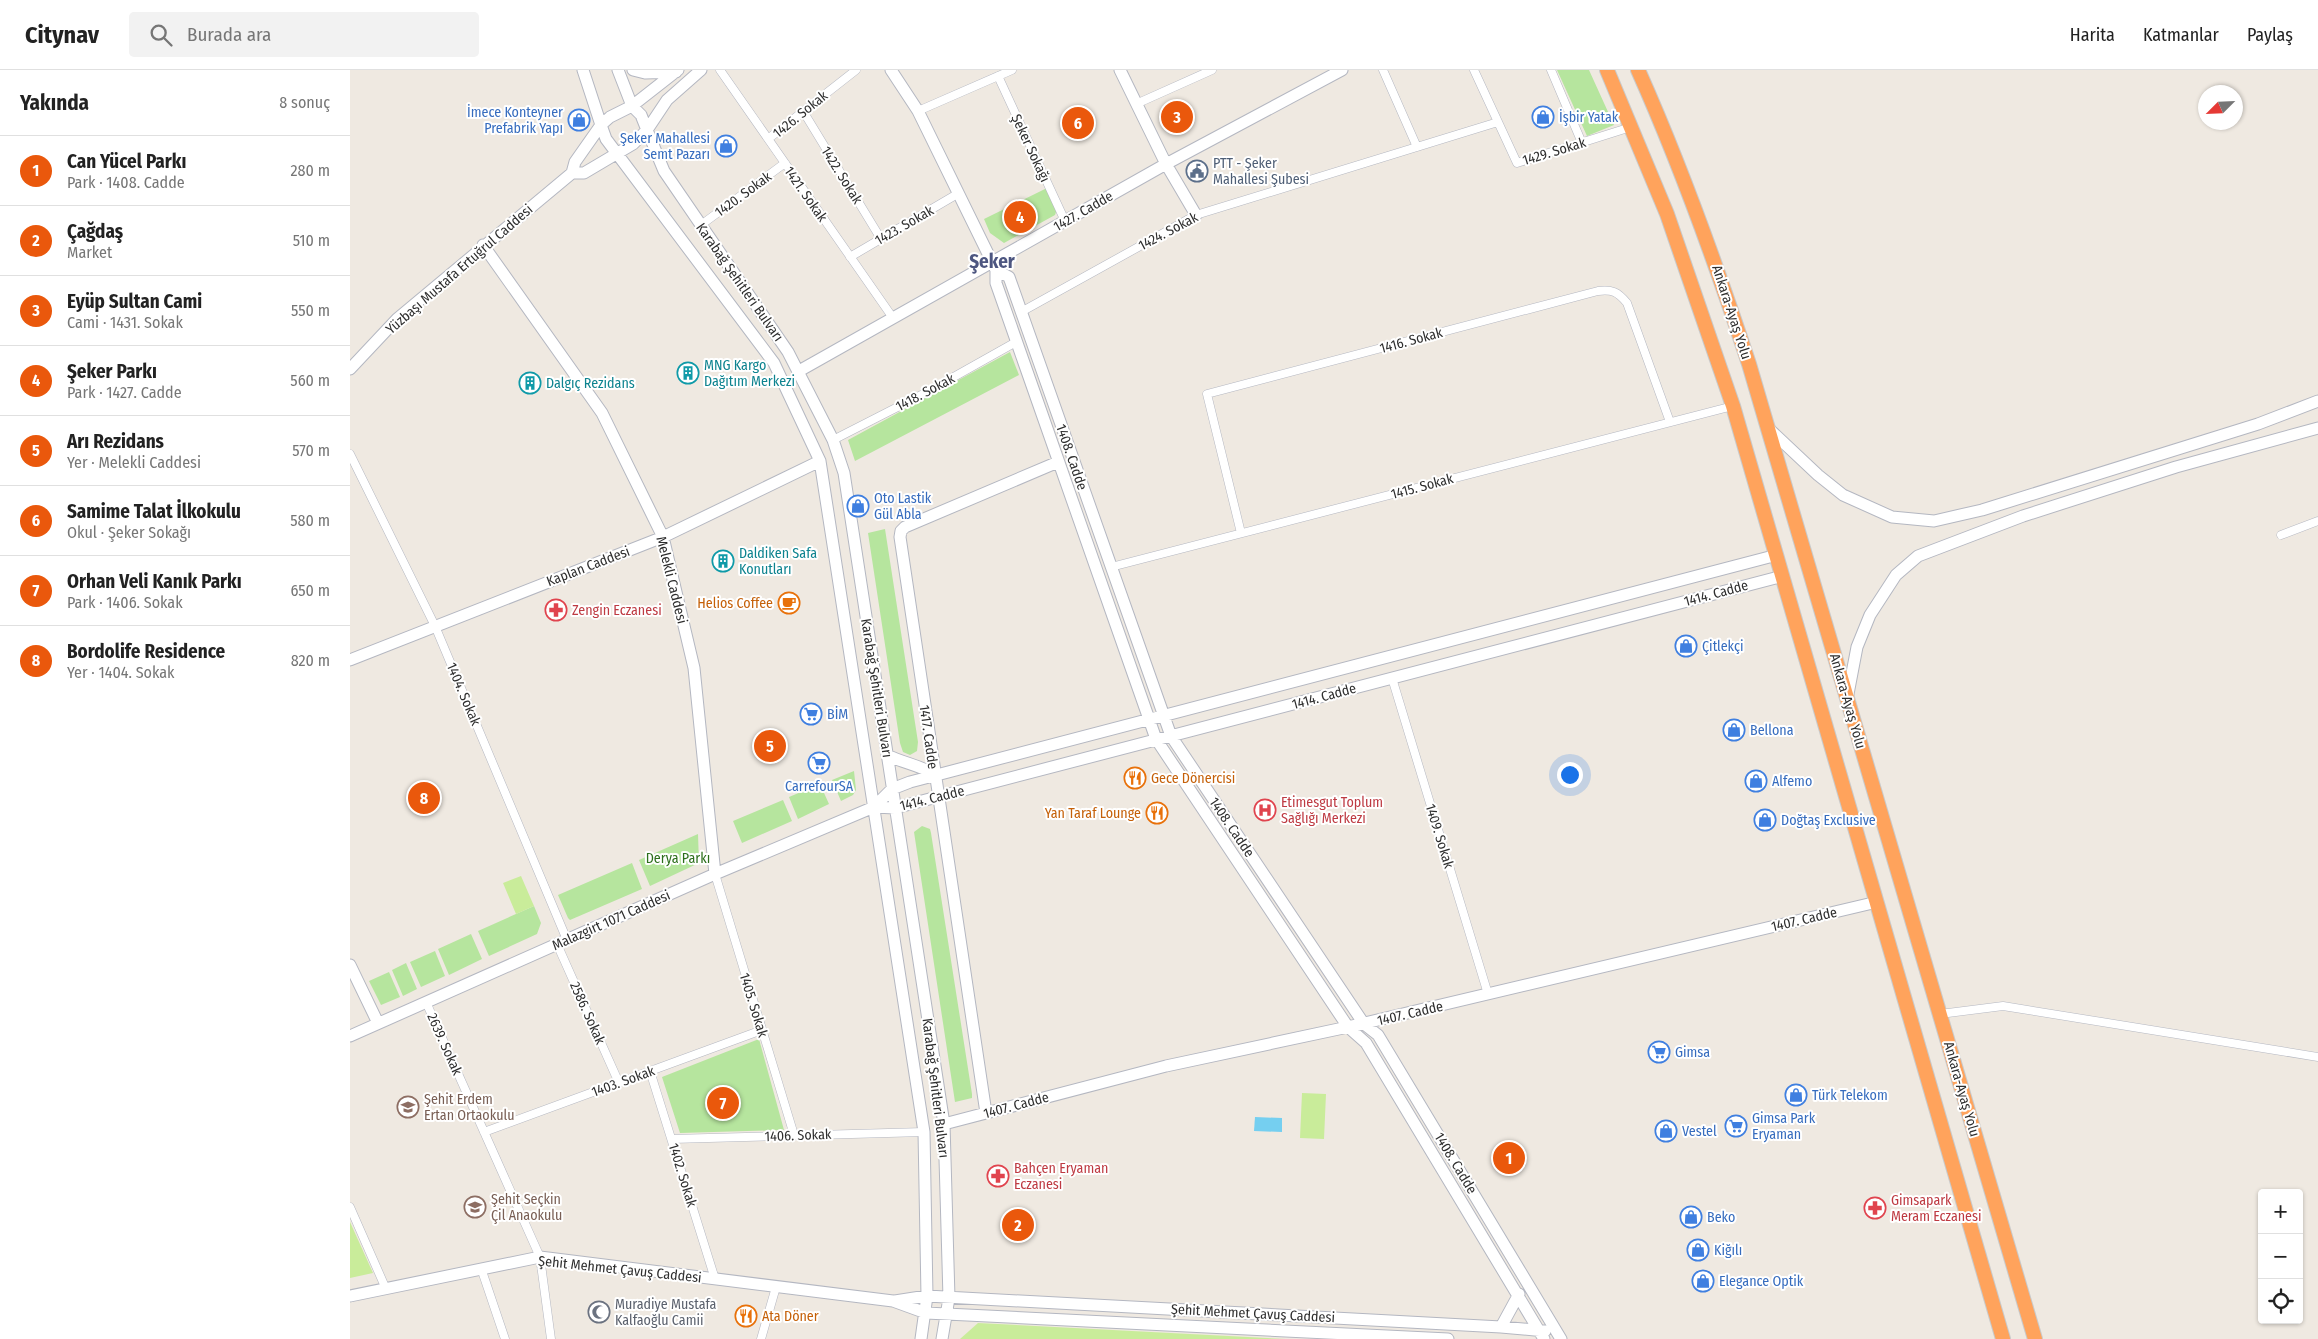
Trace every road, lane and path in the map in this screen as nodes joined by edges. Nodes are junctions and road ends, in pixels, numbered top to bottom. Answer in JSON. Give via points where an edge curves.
{"nodes":[{"id":1,"x":583,"y":70,"type":"edge"},
{"id":2,"x":618,"y":70,"type":"edge"},
{"id":3,"x":633,"y":70,"type":"edge"},
{"id":4,"x":700,"y":70,"type":"edge"},
{"id":5,"x":720,"y":70,"type":"edge"},
{"id":6,"x":856,"y":70,"type":"edge"},
{"id":7,"x":892,"y":70,"type":"edge"},
{"id":8,"x":1012,"y":70,"type":"edge"},
{"id":9,"x":1120,"y":70,"type":"edge"},
{"id":10,"x":1212,"y":70,"type":"edge"},
{"id":11,"x":1342,"y":70,"type":"edge"},
{"id":12,"x":1383,"y":70,"type":"edge"},
{"id":13,"x":1474,"y":70,"type":"edge"},
{"id":14,"x":1551,"y":70,"type":"edge"},
{"id":15,"x":1607,"y":70,"type":"edge"},
{"id":16,"x":1638,"y":70,"type":"edge"},
{"id":17,"x":677,"y":71,"type":"edge"},
{"id":18,"x":998,"y":76,"type":"junction"},
{"id":19,"x":1136,"y":104,"type":"junction"},
{"id":20,"x":632,"y":106,"type":"junction"},
{"id":21,"x":803,"y":111,"type":"junction"},
{"id":22,"x":918,"y":111,"type":"junction"},
{"id":23,"x":1498,"y":122,"type":"junction"},
{"id":24,"x":601,"y":125,"type":"junction"},
{"id":25,"x":1631,"y":127,"type":"junction"},
{"id":26,"x":646,"y":130,"type":"junction"},
{"id":27,"x":768,"y":139,"type":"junction"},
{"id":28,"x":1582,"y":143,"type":"junction"},
{"id":29,"x":1417,"y":147,"type":"junction"},
{"id":30,"x":617,"y":152,"type":"junction"},
{"id":31,"x":784,"y":162,"type":"junction"},
{"id":32,"x":1166,"y":164,"type":"junction"},
{"id":33,"x":572,"y":173,"type":"junction"},
{"id":34,"x":959,"y":193,"type":"junction"},
{"id":35,"x":1196,"y":215,"type":"junction"},
{"id":36,"x":1065,"y":221,"type":"junction"},
{"id":37,"x":701,"y":225,"type":"junction"},
{"id":38,"x":882,"y":238,"type":"junction"},
{"id":39,"x":483,"y":245,"type":"junction"},
{"id":40,"x":850,"y":257,"type":"junction"},
{"id":41,"x":994,"y":266,"type":"junction"},
{"id":42,"x":1021,"y":312,"type":"junction"},
{"id":43,"x":893,"y":318,"type":"junction"},
{"id":44,"x":1016,"y":342,"type":"junction"},
{"id":45,"x":350,"y":369,"type":"edge"},
{"id":46,"x":799,"y":371,"type":"junction"},
{"id":47,"x":2318,"y":401,"type":"edge"},
{"id":48,"x":1733,"y":406,"type":"junction"},
{"id":49,"x":1670,"y":422,"type":"junction"},
{"id":50,"x":1768,"y":428,"type":"junction"},
{"id":51,"x":2318,"y":428,"type":"edge"},
{"id":52,"x":833,"y":440,"type":"junction"},
{"id":53,"x":350,"y":454,"type":"edge"},
{"id":54,"x":820,"y":461,"type":"junction"},
{"id":55,"x":1058,"y":462,"type":"junction"},
{"id":56,"x":2318,"y":521,"type":"edge"},
{"id":57,"x":1240,"y":533,"type":"junction"},
{"id":58,"x":2281,"y":534,"type":"dead end"},
{"id":59,"x":663,"y":537,"type":"junction"},
{"id":60,"x":1777,"y":555,"type":"junction"},
{"id":61,"x":1111,"y":567,"type":"junction"},
{"id":62,"x":1783,"y":576,"type":"junction"},
{"id":63,"x":435,"y":626,"type":"junction"},
{"id":64,"x":350,"y":660,"type":"edge"},
{"id":65,"x":1392,"y":678,"type":"junction"},
{"id":66,"x":1847,"y":698,"type":"junction"},
{"id":67,"x":1163,"y":715,"type":"junction"},
{"id":68,"x":1149,"y":718,"type":"junction"},
{"id":69,"x":1170,"y":736,"type":"junction"},
{"id":70,"x":1156,"y":739,"type":"junction"},
{"id":71,"x":887,"y":755,"type":"junction"},
{"id":72,"x":934,"y":774,"type":"junction"},
{"id":73,"x":892,"y":790,"type":"junction"},
{"id":74,"x":938,"y":796,"type":"junction"},
{"id":75,"x":874,"y":807,"type":"junction"},
{"id":76,"x":895,"y":808,"type":"junction"},
{"id":77,"x":715,"y":874,"type":"junction"},
{"id":78,"x":1877,"y":902,"type":"junction"},
{"id":79,"x":562,"y":942,"type":"junction"},
{"id":80,"x":350,"y":965,"type":"edge"},
{"id":81,"x":1488,"y":994,"type":"junction"},
{"id":82,"x":426,"y":1002,"type":"junction"},
{"id":83,"x":1940,"y":1014,"type":"junction"},
{"id":84,"x":378,"y":1024,"type":"junction"},
{"id":85,"x":1364,"y":1024,"type":"junction"},
{"id":86,"x":1348,"y":1028,"type":"junction"},
{"id":87,"x":762,"y":1030,"type":"junction"},
{"id":88,"x":350,"y":1036,"type":"edge"},
{"id":89,"x":2318,"y":1057,"type":"edge"},
{"id":90,"x":650,"y":1071,"type":"junction"},
{"id":91,"x":619,"y":1083,"type":"junction"},
{"id":92,"x":986,"y":1113,"type":"junction"},
{"id":93,"x":944,"y":1124,"type":"junction"},
{"id":94,"x":484,"y":1132,"type":"junction"},
{"id":95,"x":924,"y":1132,"type":"junction"},
{"id":96,"x":794,"y":1136,"type":"junction"},
{"id":97,"x":672,"y":1139,"type":"junction"},
{"id":98,"x":350,"y":1207,"type":"edge"},
{"id":99,"x":540,"y":1258,"type":"junction"},
{"id":100,"x":481,"y":1268,"type":"junction"},
{"id":101,"x":715,"y":1279,"type":"junction"},
{"id":102,"x":776,"y":1287,"type":"junction"},
{"id":103,"x":386,"y":1289,"type":"junction"},
{"id":104,"x":1519,"y":1294,"type":"junction"},
{"id":105,"x":350,"y":1296,"type":"edge"},
{"id":106,"x":927,"y":1296,"type":"junction"},
{"id":107,"x":949,"y":1298,"type":"junction"},
{"id":108,"x":893,"y":1301,"type":"junction"},
{"id":109,"x":926,"y":1313,"type":"junction"},
{"id":110,"x":947,"y":1314,"type":"junction"},
{"id":111,"x":1502,"y":1327,"type":"junction"},
{"id":112,"x":1542,"y":1335,"type":"edge"},
{"id":113,"x":1559,"y":1336,"type":"edge"},
{"id":114,"x":505,"y":1339,"type":"edge"},
{"id":115,"x":551,"y":1339,"type":"edge"},
{"id":116,"x":761,"y":1339,"type":"edge"},
{"id":117,"x":921,"y":1339,"type":"edge"},
{"id":118,"x":942,"y":1339,"type":"edge"},
{"id":119,"x":1448,"y":1339,"type":"edge"},
{"id":120,"x":2003,"y":1339,"type":"edge"},
{"id":121,"x":2035,"y":1339,"type":"edge"}],
"edges":[{"from":1,"to":24,"type":"main road","name":"Karabağ Şehitleri Bulvarı"},
{"from":2,"to":20,"type":"main road","name":"Karabağ Şehitleri Bulvarı"},
{"from":3,"to":17,"type":"main road","via":[[645,74]]},
{"from":4,"to":26,"type":"main road","via":[[667,100]]},
{"from":5,"to":27,"type":"street","name":"1421. Sokak"},
{"from":6,"to":21,"type":"street","name":"1426. Sokak"},
{"from":7,"to":22,"type":"main road","name":"1408. Cadde"},
{"from":8,"to":18,"type":"street"},
{"from":9,"to":19,"type":"main road"},
{"from":10,"to":19,"type":"street"},
{"from":11,"to":32,"type":"main road","name":"1427. Cadde"},
{"from":12,"to":29,"type":"street"},
{"from":13,"to":23,"type":"street","name":"1429. Sokak"},
{"from":14,"to":28,"type":"street"},
{"from":15,"to":25,"type":"highway","name":"Ankara-Ayaş Yolu"},
{"from":16,"to":50,"type":"highway","name":"Ankara-Ayaş Yolu","via":[[1671,143],[1715,261]]},
{"from":17,"to":20,"type":"main road"},
{"from":18,"to":22,"type":"street"},
{"from":18,"to":36,"type":"street","name":"Şeker Sokağı"},
{"from":19,"to":32,"type":"main road"},
{"from":20,"to":24,"type":"main road"},
{"from":20,"to":26,"type":"main road","name":"Karabağ Şehitleri Bulvarı","via":[[641,115]]},
{"from":21,"to":27,"type":"street","name":"1426. Sokak"},
{"from":21,"to":38,"type":"street","name":"1422. Sokak"},
{"from":22,"to":34,"type":"main road","name":"1408. Cadde"},
{"from":23,"to":28,"type":"street","name":"1429. Sokak","via":[[1517,163]]},
{"from":23,"to":29,"type":"street","name":"1424. Sokak"},
{"from":24,"to":30,"type":"main road","name":"Karabağ Şehitleri Bulvarı","via":[[606,139]]},
{"from":24,"to":33,"type":"main road","name":"Yüzbaşı Mustafa Ertuğrul Caddesi","via":[[575,162]]},
{"from":25,"to":28,"type":"street","name":"1429. Sokak"},
{"from":25,"to":48,"type":"highway","name":"Ankara-Ayaş Yolu","via":[[1700,303]]},
{"from":26,"to":30,"type":"main road","via":[[638,141]]},
{"from":26,"to":37,"type":"main road","name":"Karabağ Şehitleri Bulvarı","via":[[664,171]]},
{"from":27,"to":31,"type":"street","name":"1421. Sokak"},
{"from":29,"to":35,"type":"street","name":"1424. Sokak"},
{"from":30,"to":33,"type":"main road","name":"Yüzbaşı Mustafa Ertuğrul Caddesi","via":[[584,173]]},
{"from":30,"to":54,"type":"main road","name":"Karabağ Şehitleri Bulvarı","via":[[774,363]]},
{"from":31,"to":37,"type":"street","name":"1420. Sokak"},
{"from":31,"to":40,"type":"street","name":"1421. Sokak"},
{"from":32,"to":35,"type":"main road"},
{"from":32,"to":36,"type":"main road","name":"1427. Cadde"},
{"from":33,"to":39,"type":"main road","name":"Yüzbaşı Mustafa Ertuğrul Caddesi"},
{"from":34,"to":38,"type":"street","name":"1423. Sokak"},
{"from":34,"to":41,"type":"main road","name":"1408. Cadde"},
{"from":35,"to":42,"type":"street","name":"1424. Sokak"},
{"from":36,"to":41,"type":"main road","name":"1427. Cadde"},
{"from":37,"to":46,"type":"main road","name":"Karabağ Şehitleri Bulvarı"},
{"from":38,"to":40,"type":"street","name":"1423. Sokak"},
{"from":39,"to":45,"type":"main road","name":"Yüzbaşı Mustafa Ertuğrul Caddesi","via":[[397,319]]},
{"from":39,"to":59,"type":"main road","name":"Melekli Caddesi","via":[[602,413]]},
{"from":40,"to":43,"type":"street","name":"1421. Sokak"},
{"from":41,"to":42,"type":"main road","name":"1408. Cadde","via":[[1008,277]]},
{"from":41,"to":43,"type":"main road","name":"1427. Cadde"},
{"from":41,"to":44,"type":"main road","name":"1408. Cadde","via":[[996,283]]},
{"from":42,"to":61,"type":"main road","name":"1408. Cadde"},
{"from":43,"to":46,"type":"main road","name":"1427. Cadde"},
{"from":44,"to":52,"type":"street","name":"1418. Sokak"},
{"from":44,"to":55,"type":"main road","name":"1408. Cadde"},
{"from":46,"to":52,"type":"main road","name":"Karabağ Şehitleri Bulvarı"},
{"from":47,"to":50,"type":"main road","via":[[2249,427],[1982,510],[1934,521],[1892,517],[1842,495]]},
{"from":48,"to":49,"type":"street","name":"1415. Sokak"},
{"from":48,"to":60,"type":"highway","name":"Ankara-Ayaş Yolu"},
{"from":49,"to":57,"type":"street","name":"1415. Sokak"},
{"from":49,"to":57,"type":"street","name":"1416. Sokak","via":[[1627,303],[1620,293],[1598,291],[1207,394]]},
{"from":50,"to":66,"type":"highway","name":"Ankara-Ayaş Yolu"},
{"from":51,"to":66,"type":"main road","via":[[2176,467],[2023,516],[1918,556],[1896,575],[1870,615],[1852,664]]},
{"from":52,"to":71,"type":"main road","name":"Karabağ Şehitleri Bulvarı","via":[[844,473]]},
{"from":53,"to":63,"type":"street","name":"1404. Sokak"},
{"from":54,"to":59,"type":"main road","name":"Kaplan Caddesi"},
{"from":54,"to":75,"type":"main road","name":"Karabağ Şehitleri Bulvarı"},
{"from":55,"to":68,"type":"main road","name":"1408. Cadde"},
{"from":55,"to":72,"type":"main road","name":"1417. Cadde","via":[[905,527],[901,532]]},
{"from":56,"to":58,"type":"street"},
{"from":57,"to":61,"type":"street","name":"1415. Sokak"},
{"from":59,"to":63,"type":"main road","name":"Kaplan Caddesi"},
{"from":59,"to":77,"type":"main road","name":"Melekli Caddesi","via":[[694,668]]},
{"from":60,"to":62,"type":"highway","name":"Ankara-Ayaş Yolu"},
{"from":60,"to":67,"type":"main road","name":"1414. Cadde"},
{"from":61,"to":67,"type":"main road","name":"1408. Cadde"},
{"from":62,"to":65,"type":"main road","name":"1414. Cadde"},
{"from":62,"to":78,"type":"highway","name":"Ankara-Ayaş Yolu"},
{"from":63,"to":64,"type":"main road","name":"Kaplan Caddesi"},
{"from":63,"to":79,"type":"street","name":"1404. Sokak"},
{"from":65,"to":69,"type":"main road","name":"1414. Cadde"},
{"from":65,"to":81,"type":"street","name":"1409. Sokak"},
{"from":66,"to":83,"type":"highway","name":"Ankara-Ayaş Yolu"},
{"from":67,"to":68,"type":"main road","name":"1414. Cadde"},
{"from":67,"to":69,"type":"main road","name":"1408. Cadde"},
{"from":68,"to":70,"type":"main road","name":"1408. Cadde"},
{"from":68,"to":72,"type":"main road","name":"1414. Cadde"},
{"from":69,"to":70,"type":"main road","name":"1414. Cadde"},
{"from":69,"to":85,"type":"main road","name":"1408. Cadde"},
{"from":70,"to":74,"type":"main road","name":"1414. Cadde"},
{"from":70,"to":86,"type":"main road","name":"1408. Cadde"},
{"from":71,"to":72,"type":"main road","via":[[921,766]]},
{"from":71,"to":73,"type":"main road","name":"Karabağ Şehitleri Bulvarı"},
{"from":72,"to":73,"type":"main road","name":"1414. Cadde"},
{"from":72,"to":74,"type":"main road","name":"1417. Cadde"},
{"from":73,"to":75,"type":"main road","name":"1414. Cadde"},
{"from":73,"to":76,"type":"main road","name":"Karabağ Şehitleri Bulvarı"},
{"from":74,"to":76,"type":"main road","name":"1414. Cadde"},
{"from":74,"to":92,"type":"main road","name":"1417. Cadde"},
{"from":75,"to":76,"type":"main road","name":"1414. Cadde"},
{"from":75,"to":77,"type":"main road","name":"Malazgirt 1071 Caddesi"},
{"from":75,"to":95,"type":"main road","name":"Karabağ Şehitleri Bulvarı"},
{"from":76,"to":93,"type":"main road","name":"Karabağ Şehitleri Bulvarı"},
{"from":77,"to":79,"type":"main road","name":"Malazgirt 1071 Caddesi"},
{"from":77,"to":87,"type":"street","name":"1405. Sokak"},
{"from":78,"to":81,"type":"main road","name":"1407. Cadde"},
{"from":78,"to":120,"type":"highway","name":"Ankara-Ayaş Yolu"},
{"from":79,"to":82,"type":"main road","name":"Malazgirt 1071 Caddesi"},
{"from":79,"to":91,"type":"street","name":"2586. Sokak"},
{"from":80,"to":84,"type":"main road"},
{"from":81,"to":85,"type":"main road","name":"1407. Cadde"},
{"from":82,"to":84,"type":"main road","name":"Malazgirt 1071 Caddesi"},
{"from":82,"to":94,"type":"street","name":"2639. Sokak"},
{"from":83,"to":89,"type":"street","via":[[2003,1006]]},
{"from":83,"to":121,"type":"highway","name":"Ankara-Ayaş Yolu"},
{"from":84,"to":88,"type":"main road","name":"Malazgirt 1071 Caddesi"},
{"from":85,"to":86,"type":"main road","name":"1407. Cadde"},
{"from":85,"to":113,"type":"main road","name":"1408. Cadde","via":[[1378,1035]]},
{"from":86,"to":92,"type":"main road","name":"1407. Cadde","via":[[1166,1066]]},
{"from":86,"to":104,"type":"main road","name":"1408. Cadde","via":[[1366,1042]]},
{"from":87,"to":90,"type":"street","name":"1403. Sokak"},
{"from":87,"to":96,"type":"street","name":"1405. Sokak"},
{"from":90,"to":91,"type":"street","name":"1403. Sokak"},
{"from":90,"to":97,"type":"street","name":"1402. Sokak"},
{"from":91,"to":94,"type":"street","name":"1403. Sokak"},
{"from":92,"to":93,"type":"main road","name":"1407. Cadde"},
{"from":93,"to":107,"type":"main road","name":"Karabağ Şehitleri Bulvarı"},
{"from":94,"to":99,"type":"street","name":"2639. Sokak"},
{"from":95,"to":96,"type":"street","name":"1406. Sokak"},
{"from":95,"to":106,"type":"main road","name":"Karabağ Şehitleri Bulvarı"},
{"from":96,"to":97,"type":"street","name":"1406. Sokak"},
{"from":97,"to":101,"type":"street","name":"1402. Sokak"},
{"from":98,"to":103,"type":"street"},
{"from":99,"to":100,"type":"main road","name":"Şehit Mehmet Çavuş Caddesi"},
{"from":99,"to":101,"type":"main road","name":"Şehit Mehmet Çavuş Caddesi"},
{"from":99,"to":115,"type":"street","name":"2639. Sokak"},
{"from":100,"to":103,"type":"main road","name":"Şehit Mehmet Çavuş Caddesi"},
{"from":100,"to":114,"type":"street"},
{"from":101,"to":102,"type":"main road","name":"Şehit Mehmet Çavuş Caddesi"},
{"from":102,"to":108,"type":"main road","name":"Şehit Mehmet Çavuş Caddesi"},
{"from":102,"to":116,"type":"street"},
{"from":103,"to":105,"type":"main road","name":"Şehit Mehmet Çavuş Caddesi"},
{"from":104,"to":111,"type":"main road"},
{"from":104,"to":112,"type":"main road","name":"1408. Cadde"},
{"from":106,"to":107,"type":"main road","name":"Şehit Mehmet Çavuş Caddesi"},
{"from":106,"to":108,"type":"main road","name":"Şehit Mehmet Çavuş Caddesi"},
{"from":106,"to":109,"type":"main road","name":"Karabağ Şehitleri Bulvarı"},
{"from":107,"to":110,"type":"main road","name":"Karabağ Şehitleri Bulvarı"},
{"from":107,"to":111,"type":"main road","name":"Şehit Mehmet Çavuş Caddesi"},
{"from":108,"to":109,"type":"main road","name":"Şehit Mehmet Çavuş Caddesi"},
{"from":109,"to":110,"type":"main road","name":"Şehit Mehmet Çavuş Caddesi"},
{"from":109,"to":117,"type":"main road","name":"Karabağ Şehitleri Bulvarı"},
{"from":110,"to":118,"type":"main road","name":"Karabağ Şehitleri Bulvarı"},
{"from":110,"to":119,"type":"main road","name":"Şehit Mehmet Çavuş Caddesi"},
{"from":111,"to":112,"type":"main road","name":"Şehit Mehmet Çavuş Caddesi"},
{"from":112,"to":113,"type":"main road","name":"Şehit Mehmet Çavuş Caddesi"}]}
